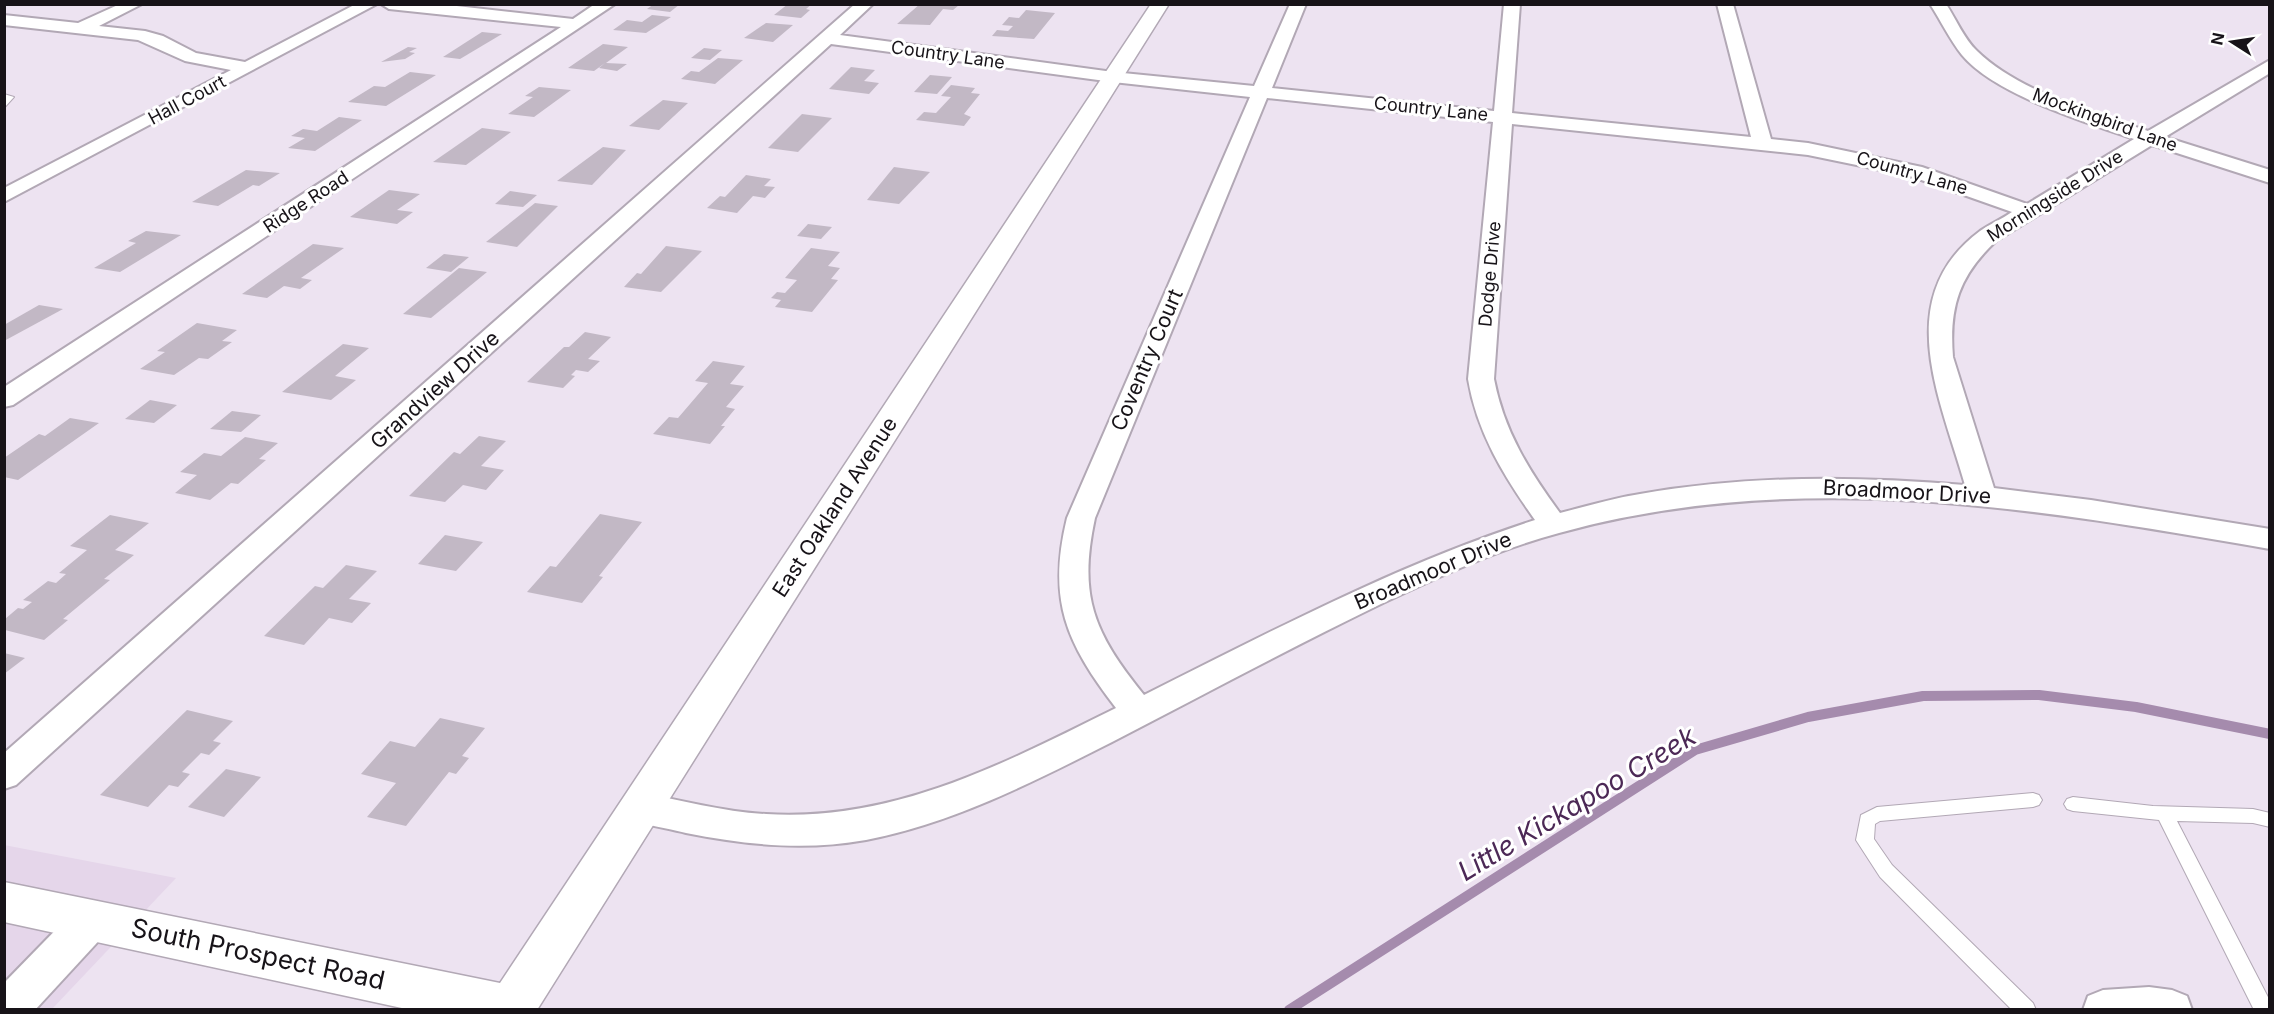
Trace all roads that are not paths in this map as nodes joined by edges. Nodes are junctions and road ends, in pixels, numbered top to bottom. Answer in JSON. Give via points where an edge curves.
{"nodes":[{"id":1,"x":134,"y":4,"type":"edge"},
{"id":2,"x":369,"y":4,"type":"edge"},
{"id":3,"x":389,"y":4,"type":"edge"},
{"id":4,"x":607,"y":4,"type":"edge"},
{"id":5,"x":865,"y":4,"type":"edge"},
{"id":6,"x":1160,"y":4,"type":"edge"},
{"id":7,"x":1298,"y":4,"type":"edge"},
{"id":8,"x":1512,"y":4,"type":"edge"},
{"id":9,"x":1725,"y":4,"type":"edge"},
{"id":10,"x":1938,"y":4,"type":"edge"},
{"id":11,"x":4,"y":20,"type":"edge"},
{"id":12,"x":577,"y":24,"type":"junction"},
{"id":13,"x":81,"y":28,"type":"junction"},
{"id":14,"x":827,"y":38,"type":"junction"},
{"id":15,"x":2270,"y":65,"type":"edge"},
{"id":16,"x":248,"y":68,"type":"junction"},
{"id":17,"x":1113,"y":77,"type":"junction"},
{"id":18,"x":1260,"y":92,"type":"junction"},
{"id":19,"x":4,"y":96,"type":"edge"},
{"id":20,"x":4,"y":106,"type":"edge"},
{"id":21,"x":1502,"y":116,"type":"junction"},
{"id":22,"x":2151,"y":137,"type":"junction"},
{"id":23,"x":1762,"y":143,"type":"junction"},
{"id":24,"x":2270,"y":177,"type":"edge"},
{"id":25,"x":4,"y":196,"type":"edge"},
{"id":26,"x":2028,"y":211,"type":"junction"},
{"id":27,"x":4,"y":399,"type":"edge"},
{"id":28,"x":1982,"y":494,"type":"junction"},
{"id":29,"x":1553,"y":524,"type":"junction"},
{"id":30,"x":2270,"y":539,"type":"edge"},
{"id":31,"x":1139,"y":713,"type":"junction"},
{"id":32,"x":4,"y":776,"type":"edge"},
{"id":33,"x":2033,"y":800,"type":"dead end"},
{"id":34,"x":2073,"y":804,"type":"dead end"},
{"id":35,"x":640,"y":808,"type":"junction"},
{"id":36,"x":2164,"y":813,"type":"junction"},
{"id":37,"x":2270,"y":820,"type":"edge"},
{"id":38,"x":4,"y":902,"type":"edge"},
{"id":39,"x":92,"y":920,"type":"junction"},
{"id":40,"x":510,"y":1009,"type":"edge"},
{"id":41,"x":7,"y":1010,"type":"edge"},
{"id":42,"x":2026,"y":1010,"type":"edge"},
{"id":43,"x":2103,"y":1010,"type":"edge"},
{"id":44,"x":2172,"y":1010,"type":"edge"},
{"id":45,"x":2264,"y":1010,"type":"edge"}],
"edges":[{"from":1,"to":13,"type":"street"},
{"from":2,"to":16,"type":"street","name":"Hall Court"},
{"from":3,"to":12,"type":"street"},
{"from":4,"to":12,"type":"street","name":"Ridge Road"},
{"from":5,"to":14,"type":"street","name":"Grandview Drive"},
{"from":6,"to":17,"type":"main road","name":"East Oakland Avenue"},
{"from":7,"to":18,"type":"street","name":"Coventry Court"},
{"from":8,"to":21,"type":"street","name":"Dodge Drive"},
{"from":9,"to":23,"type":"street"},
{"from":10,"to":22,"type":"street","name":"Mockingbird Lane","via":[[1963,46],[1991,71],[2057,105]]},
{"from":11,"to":13,"type":"street"},
{"from":12,"to":27,"type":"street","name":"Ridge Road"},
{"from":13,"to":16,"type":"street","via":[[139,35],[190,57]]},
{"from":14,"to":17,"type":"street","name":"Country Lane"},
{"from":14,"to":32,"type":"street","name":"Grandview Drive"},
{"from":15,"to":22,"type":"street","name":"Morningside Drive"},
{"from":16,"to":25,"type":"street","name":"Hall Court"},
{"from":17,"to":18,"type":"street","name":"Country Lane"},
{"from":17,"to":35,"type":"main road","name":"East Oakland Avenue"},
{"from":18,"to":21,"type":"street","name":"Country Lane"},
{"from":18,"to":31,"type":"street","name":"Coventry Court","via":[[1085,507],[1072,547],[1071,578],[1077,613],[1103,669]]},
{"from":19,"to":20,"type":"lane","via":[[10,97]]},
{"from":21,"to":23,"type":"street","name":"Country Lane"},
{"from":21,"to":29,"type":"street","name":"Dodge Drive","via":[[1482,387],[1497,439]]},
{"from":22,"to":24,"type":"street","name":"Mockingbird Lane"},
{"from":22,"to":26,"type":"street","name":"Morningside Drive"},
{"from":23,"to":26,"type":"street","name":"Country Lane","via":[[1899,167]]},
{"from":26,"to":28,"type":"street","name":"Morningside Drive","via":[[1970,251],[1951,278],[1941,304],[1941,357]]},
{"from":28,"to":29,"type":"street","name":"Broadmoor Drive","via":[[1841,487],[1750,491],[1678,498]]},
{"from":28,"to":30,"type":"street","name":"Broadmoor Drive"},
{"from":29,"to":31,"type":"street","name":"Broadmoor Drive","via":[[1407,577]]},
{"from":31,"to":35,"type":"street","name":"Broadmoor Drive","via":[[954,801],[884,822],[844,828],[764,830]]},
{"from":33,"to":42,"type":"lane","via":[[1877,814],[1867,820],[1864,832],[1865,840],[1886,871]]},
{"from":34,"to":36,"type":"lane"},
{"from":35,"to":40,"type":"main road","name":"East Oakland Avenue"},
{"from":36,"to":37,"type":"lane"},
{"from":36,"to":45,"type":"lane"},
{"from":38,"to":39,"type":"main road","name":"South Prospect Road"},
{"from":39,"to":40,"type":"main road","name":"South Prospect Road"},
{"from":39,"to":41,"type":"street"},
{"from":43,"to":44,"type":"street"}]}
